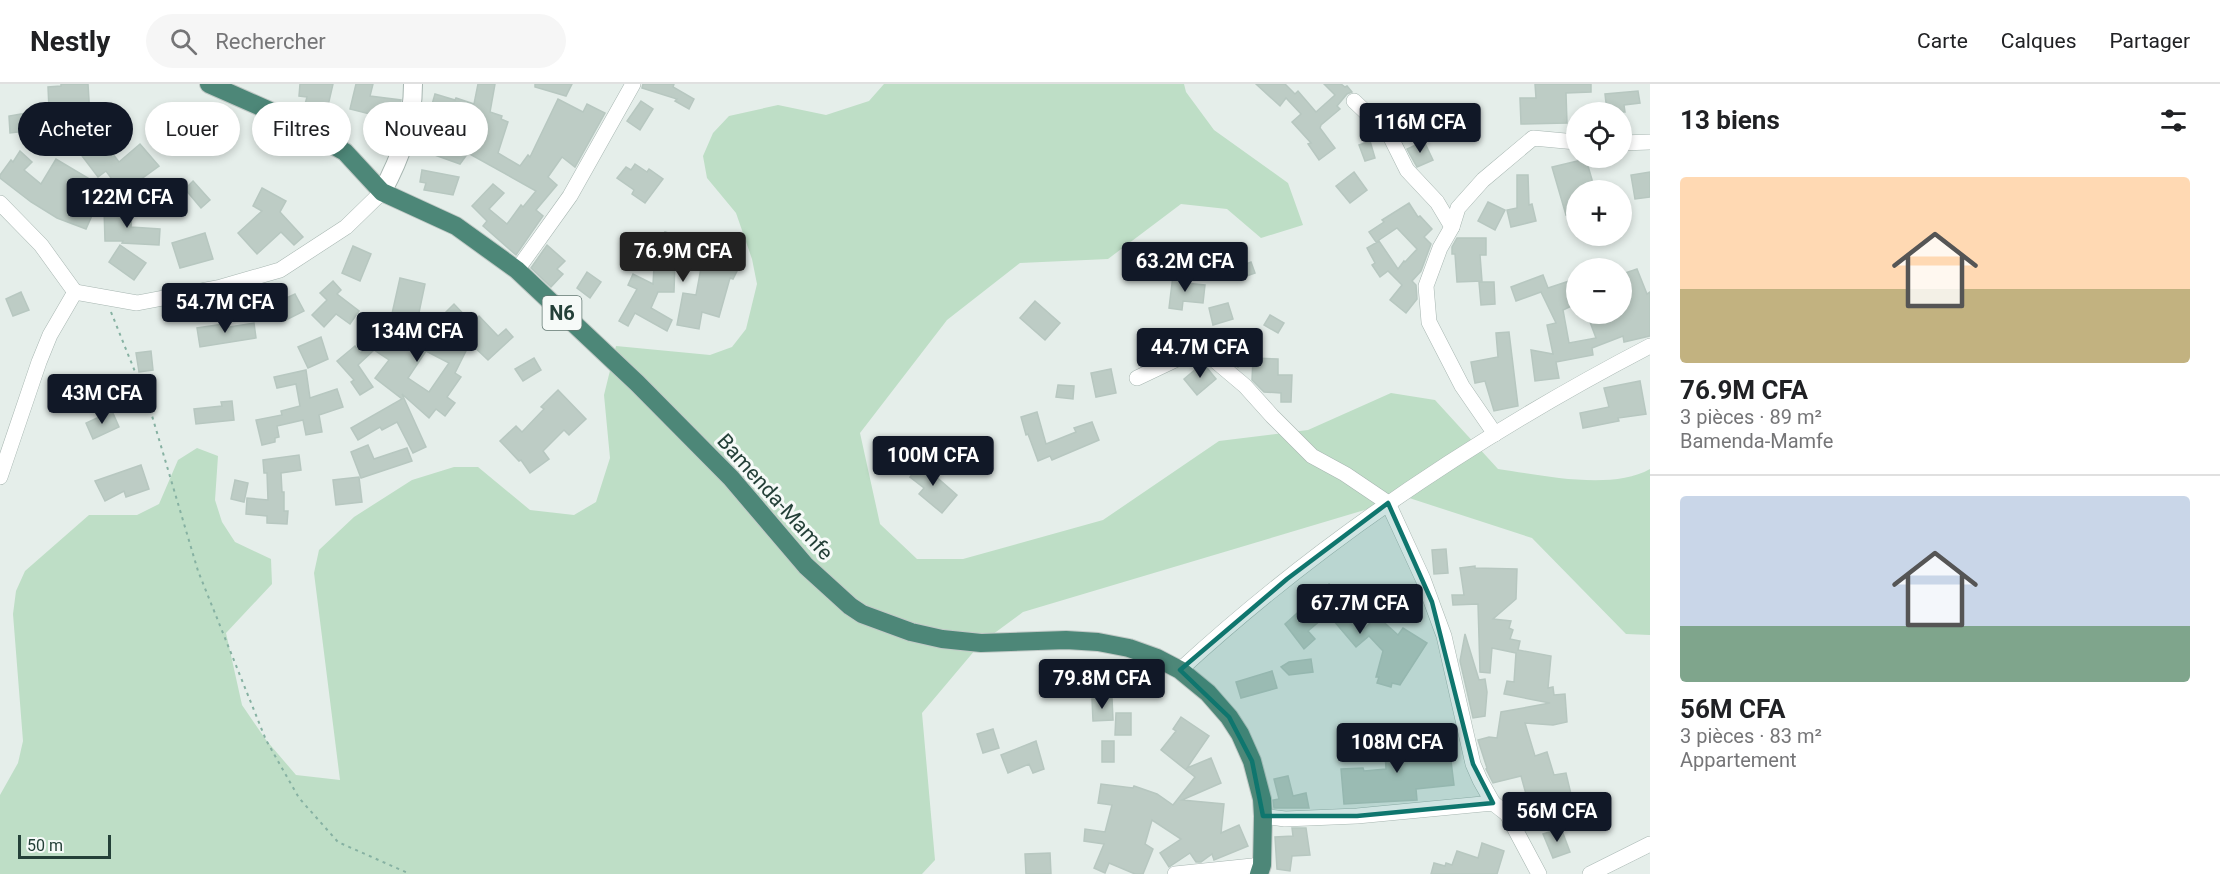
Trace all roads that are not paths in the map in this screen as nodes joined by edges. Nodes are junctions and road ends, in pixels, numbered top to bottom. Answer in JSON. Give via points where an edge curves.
{"nodes":[{"id":1,"x":209,"y":84,"type":"edge"},
{"id":2,"x":414,"y":84,"type":"edge"},
{"id":3,"x":633,"y":84,"type":"edge"},
{"id":4,"x":1354,"y":101,"type":"dead end"},
{"id":5,"x":1566,"y":141,"type":"edge"},
{"id":6,"x":1650,"y":142,"type":"edge"},
{"id":7,"x":1632,"y":143,"type":"edge"},
{"id":8,"x":382,"y":192,"type":"junction"},
{"id":9,"x":0,"y":203,"type":"edge"},
{"id":10,"x":1452,"y":227,"type":"junction"},
{"id":11,"x":517,"y":270,"type":"junction"},
{"id":12,"x":75,"y":292,"type":"junction"},
{"id":13,"x":1650,"y":346,"type":"edge"},
{"id":14,"x":1137,"y":378,"type":"dead end"},
{"id":15,"x":1495,"y":434,"type":"junction"},
{"id":16,"x":0,"y":477,"type":"edge"},
{"id":17,"x":1388,"y":503,"type":"junction"},
{"id":18,"x":1180,"y":670,"type":"junction"},
{"id":19,"x":1493,"y":803,"type":"junction"},
{"id":20,"x":1263,"y":816,"type":"junction"},
{"id":21,"x":1650,"y":844,"type":"edge"},
{"id":22,"x":1260,"y":870,"type":"edge"},
{"id":23,"x":1175,"y":874,"type":"edge"},
{"id":24,"x":1539,"y":874,"type":"edge"},
{"id":25,"x":1590,"y":874,"type":"edge"}],
"edges":[{"from":1,"to":8,"type":"highway","name":"Bamenda-Mamfe","number":"N6","via":[[277,114],[345,152]]},
{"from":2,"to":8,"type":"street","via":[[402,153]]},
{"from":3,"to":11,"type":"street","via":[[570,196]]},
{"from":4,"to":10,"type":"street","via":[[1389,134],[1407,170],[1437,202]]},
{"from":5,"to":10,"type":"street","via":[[1533,138],[1483,180],[1458,208]]},
{"from":6,"to":7,"type":"street"},
{"from":8,"to":11,"type":"highway","name":"Bamenda-Mamfe","number":"N6","via":[[456,226]]},
{"from":8,"to":12,"type":"street","via":[[346,227],[280,270],[137,303]]},
{"from":9,"to":12,"type":"street","via":[[41,245]]},
{"from":10,"to":15,"type":"street","via":[[1426,286],[1429,322],[1462,386]]},
{"from":11,"to":18,"type":"highway","name":"Bamenda-Mamfe","number":"N6","via":[[731,478],[806,566],[862,614],[942,639],[981,643],[1098,642],[1129,648]]},
{"from":12,"to":16,"type":"street","via":[[39,362]]},
{"from":13,"to":15,"type":"street","via":[[1578,383]]},
{"from":14,"to":17,"type":"street","via":[[1196,350],[1206,353],[1245,386],[1312,456]]},
{"from":15,"to":17,"type":"street"},
{"from":17,"to":18,"type":"street","via":[[1287,579]]},
{"from":17,"to":19,"type":"street","via":[[1444,636],[1473,764]]},
{"from":18,"to":20,"type":"highway","name":"Bamenda-Mamfe","number":"N6","via":[[1208,693],[1240,734],[1252,761]]},
{"from":19,"to":20,"type":"street","via":[[1348,817]]},
{"from":19,"to":24,"type":"street","via":[[1507,814]]},
{"from":20,"to":22,"type":"highway","name":"Bamenda-Mamfe","number":"N6"},
{"from":21,"to":25,"type":"street"},
{"from":22,"to":23,"type":"street"}]}
